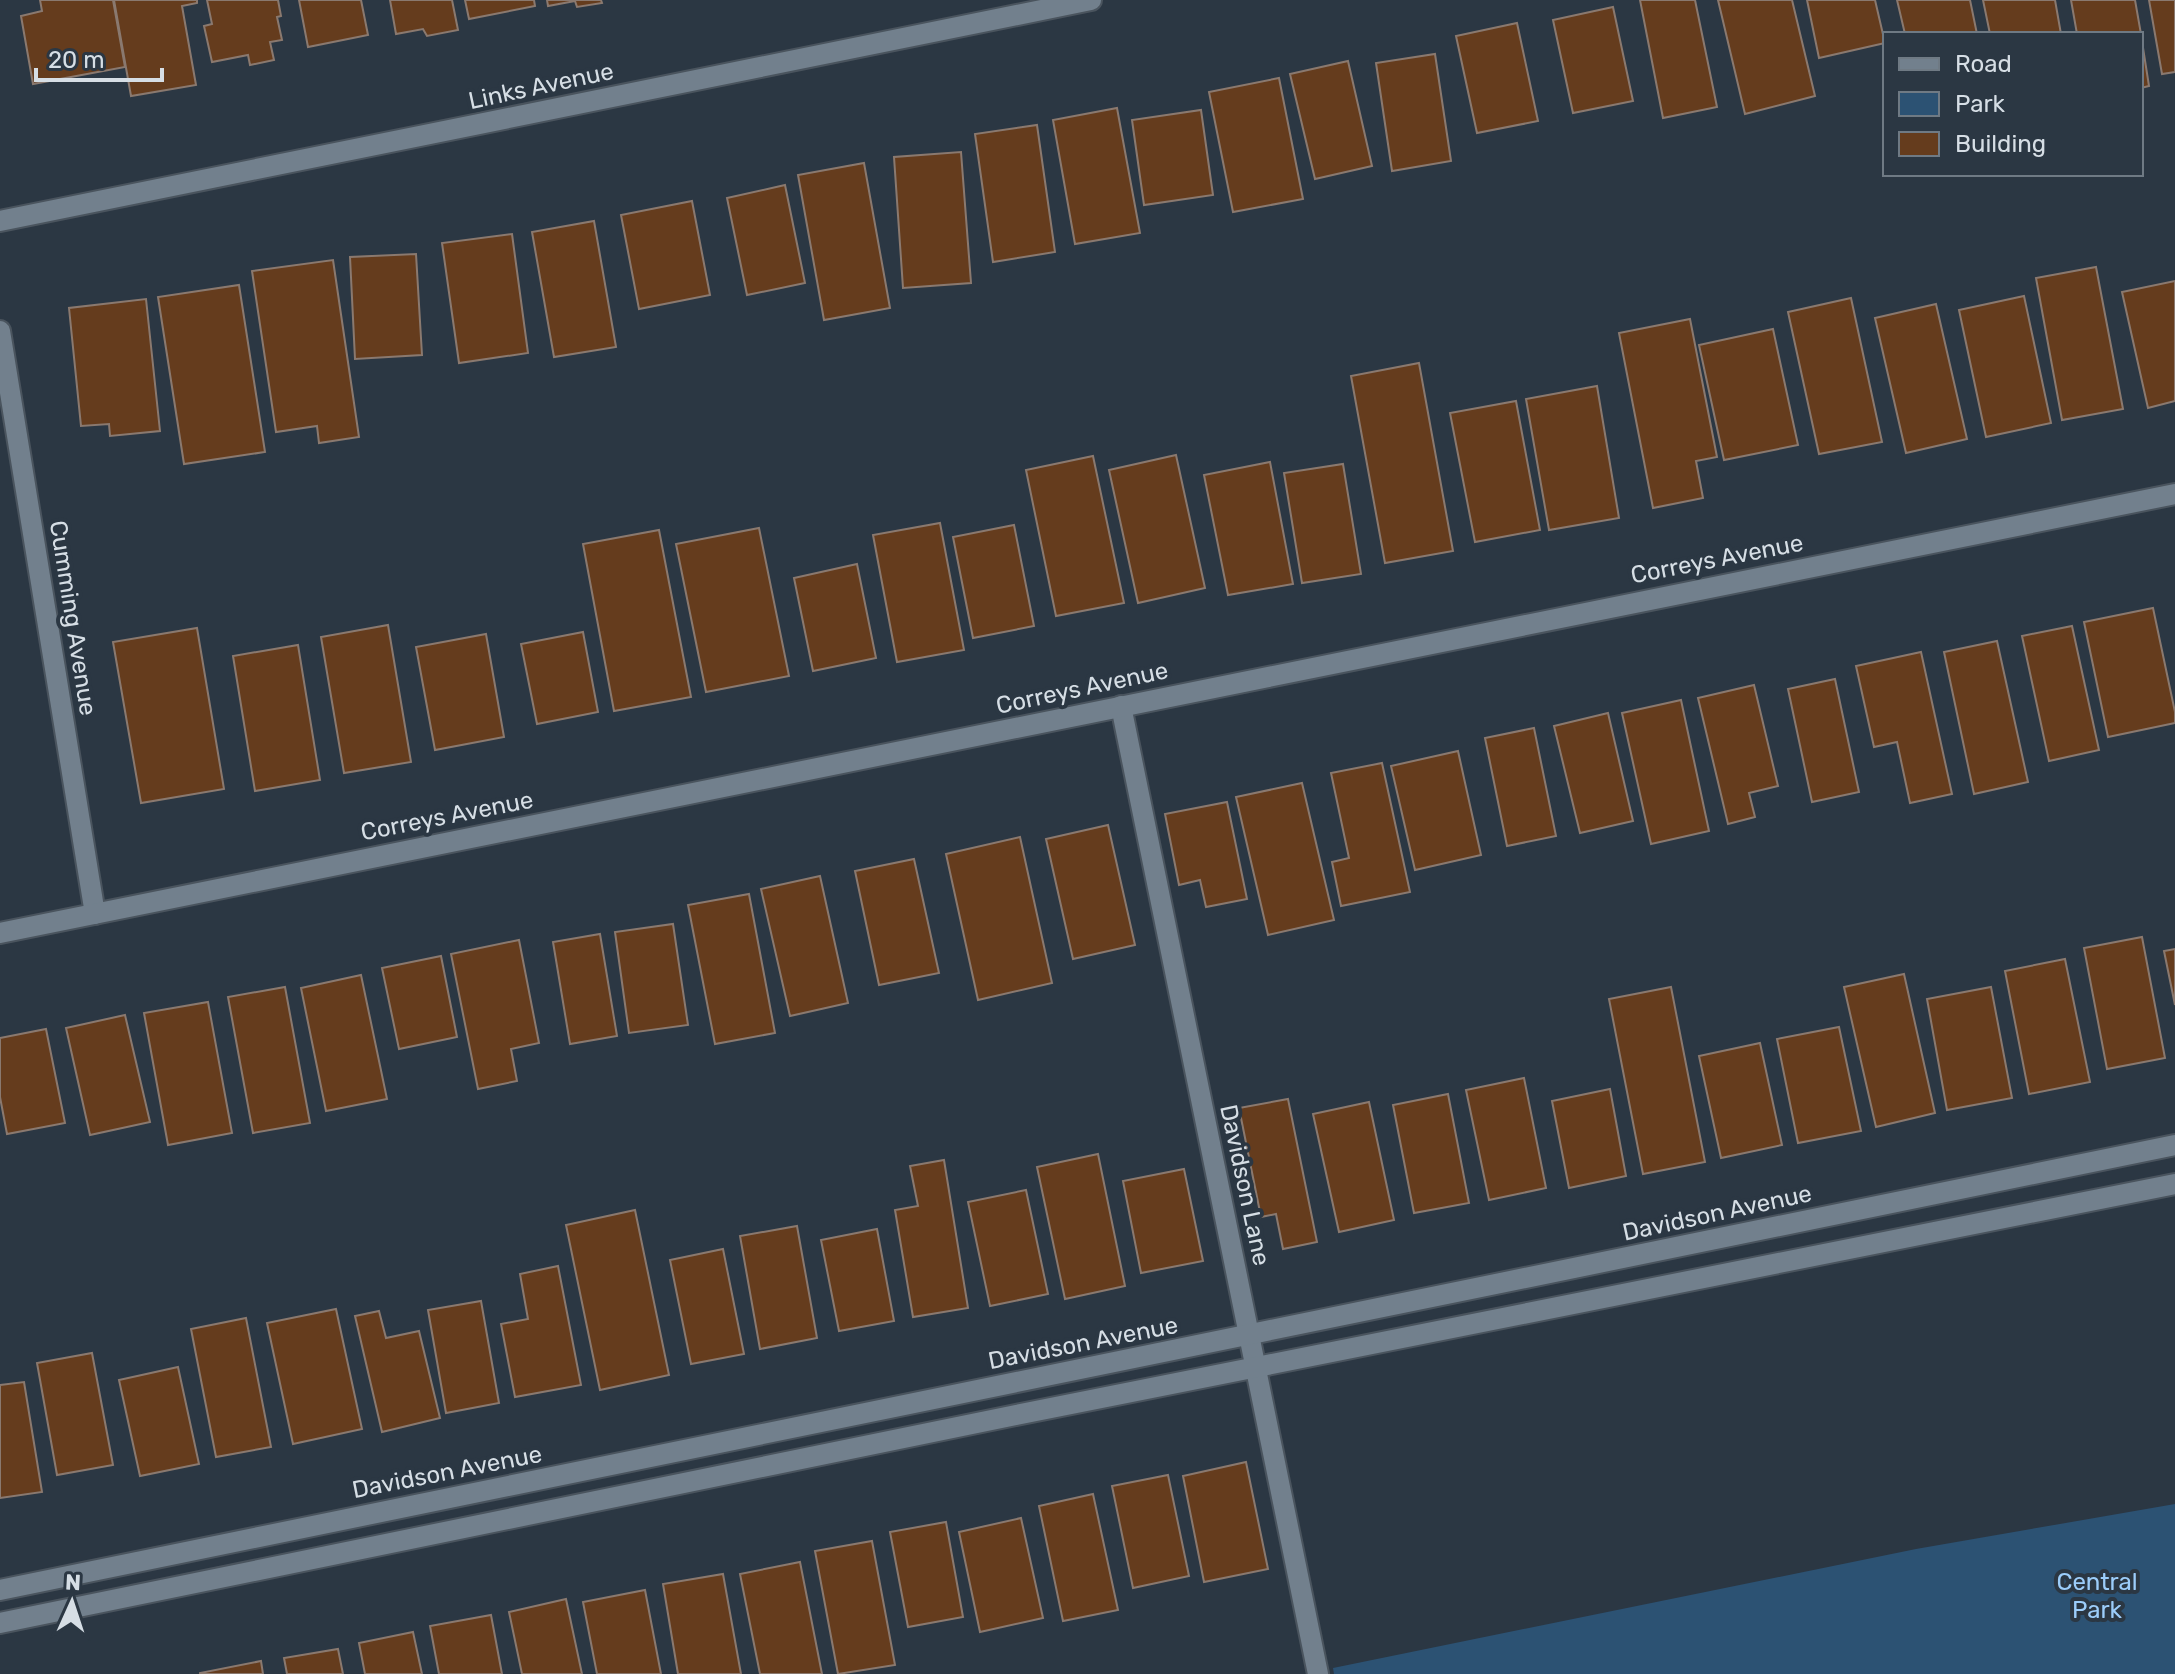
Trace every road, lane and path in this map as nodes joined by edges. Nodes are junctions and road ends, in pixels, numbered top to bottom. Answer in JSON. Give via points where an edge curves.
{"nodes":[{"id":1,"x":1091,"y":0,"type":"edge"},
{"id":2,"x":0,"y":221,"type":"edge"},
{"id":3,"x":0,"y":331,"type":"edge"},
{"id":4,"x":2175,"y":494,"type":"edge"},
{"id":5,"x":1121,"y":706,"type":"junction"},
{"id":6,"x":95,"y":914,"type":"junction"},
{"id":7,"x":0,"y":933,"type":"edge"},
{"id":8,"x":2175,"y":1145,"type":"edge"},
{"id":9,"x":2175,"y":1184,"type":"edge"},
{"id":10,"x":1250,"y":1336,"type":"junction"},
{"id":11,"x":1256,"y":1368,"type":"junction"},
{"id":12,"x":0,"y":1590,"type":"edge"},
{"id":13,"x":0,"y":1623,"type":"edge"},
{"id":14,"x":1318,"y":1674,"type":"edge"}],
"edges":[{"from":1,"to":2,"type":"street","name":"Links Avenue"},
{"from":3,"to":6,"type":"street","name":"Cumming Avenue"},
{"from":4,"to":5,"type":"street","name":"Correys Avenue"},
{"from":5,"to":6,"type":"street","name":"Correys Avenue"},
{"from":5,"to":10,"type":"street","name":"Davidson Lane"},
{"from":6,"to":7,"type":"street","name":"Correys Avenue"},
{"from":8,"to":10,"type":"street","name":"Davidson Avenue"},
{"from":9,"to":11,"type":"street"},
{"from":10,"to":11,"type":"street","name":"Davidson Lane"},
{"from":10,"to":12,"type":"street","name":"Davidson Avenue"},
{"from":11,"to":13,"type":"street"},
{"from":11,"to":14,"type":"street","name":"Davidson Lane"}]}
